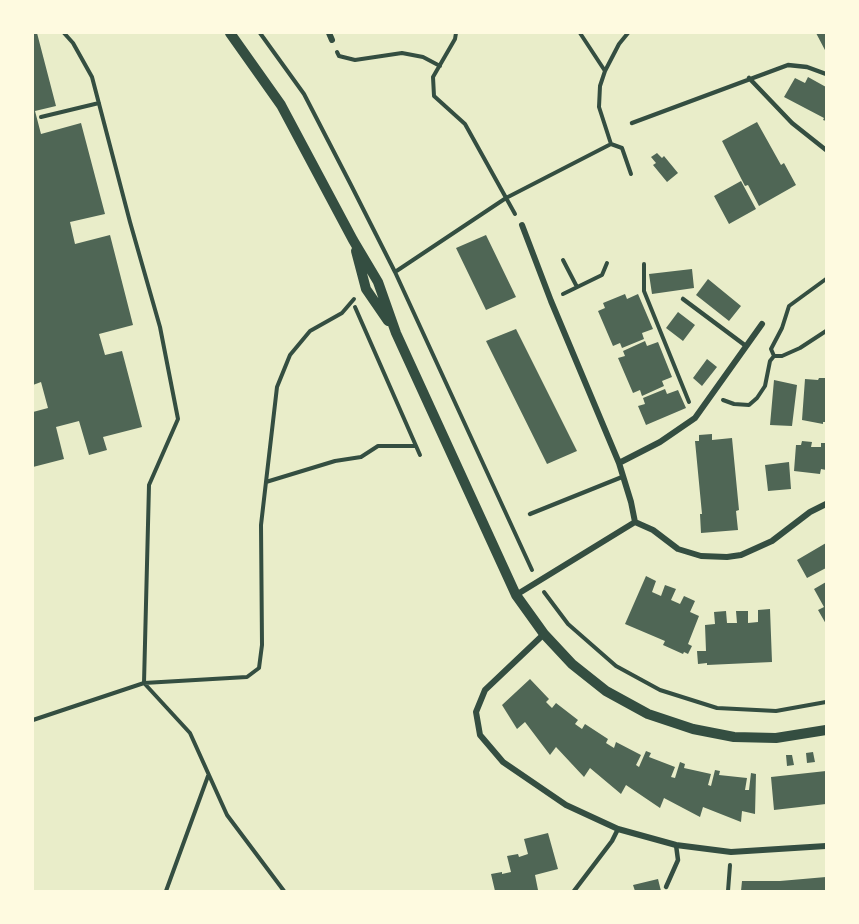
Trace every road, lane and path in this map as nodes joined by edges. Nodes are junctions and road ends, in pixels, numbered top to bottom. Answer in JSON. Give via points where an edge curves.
{"nodes":[{"id":1,"x":64,"y":33,"type":"edge"},
{"id":2,"x":230,"y":33,"type":"edge"},
{"id":3,"x":329,"y":33,"type":"edge"},
{"id":4,"x":456,"y":33,"type":"edge"},
{"id":5,"x":580,"y":33,"type":"edge"},
{"id":6,"x":628,"y":33,"type":"edge"},
{"id":7,"x":332,"y":40,"type":"joint"},
{"id":8,"x":440,"y":66,"type":"junction"},
{"id":9,"x":605,"y":71,"type":"junction"},
{"id":10,"x":826,"y":74,"type":"edge"},
{"id":11,"x":749,"y":78,"type":"junction"},
{"id":12,"x":99,"y":103,"type":"junction"},
{"id":13,"x":41,"y":117,"type":"dead end"},
{"id":14,"x":632,"y":123,"type":"dead end"},
{"id":15,"x":611,"y":144,"type":"junction"},
{"id":16,"x":826,"y":150,"type":"edge"},
{"id":17,"x":631,"y":174,"type":"dead end"},
{"id":18,"x":506,"y":198,"type":"junction"},
{"id":19,"x":522,"y":225,"type":"joint"},
{"id":20,"x":563,"y":260,"type":"dead end"},
{"id":21,"x":607,"y":263,"type":"dead end"},
{"id":22,"x":644,"y":264,"type":"dead end"},
{"id":23,"x":394,"y":272,"type":"dead end"},
{"id":24,"x":826,"y":279,"type":"edge"},
{"id":25,"x":577,"y":286,"type":"junction"},
{"id":26,"x":358,"y":293,"type":"dead end"},
{"id":27,"x":683,"y":299,"type":"dead end"},
{"id":28,"x":352,"y":301,"type":"junction"},
{"id":29,"x":551,"y":301,"type":"junction"},
{"id":30,"x":762,"y":324,"type":"dead end"},
{"id":31,"x":826,"y":331,"type":"edge"},
{"id":32,"x":746,"y":346,"type":"junction"},
{"id":33,"x":774,"y":356,"type":"junction"},
{"id":34,"x":711,"y":395,"type":"junction"},
{"id":35,"x":695,"y":418,"type":"junction"},
{"id":36,"x":416,"y":446,"type":"junction"},
{"id":37,"x":420,"y":455,"type":"dead end"},
{"id":38,"x":619,"y":463,"type":"junction"},
{"id":39,"x":622,"y":477,"type":"junction"},
{"id":40,"x":266,"y":482,"type":"junction"},
{"id":41,"x":826,"y":504,"type":"edge"},
{"id":42,"x":530,"y":514,"type":"dead end"},
{"id":43,"x":635,"y":522,"type":"junction"},
{"id":44,"x":538,"y":582,"type":"junction"},
{"id":45,"x":516,"y":595,"type":"junction"},
{"id":46,"x":544,"y":634,"type":"junction"},
{"id":47,"x":144,"y":683,"type":"junction"},
{"id":48,"x":826,"y":702,"type":"edge"},
{"id":49,"x":33,"y":720,"type":"edge"},
{"id":50,"x":826,"y":730,"type":"edge"},
{"id":51,"x":208,"y":775,"type":"junction"},
{"id":52,"x":618,"y":829,"type":"junction"},
{"id":53,"x":676,"y":845,"type":"junction"},
{"id":54,"x":826,"y":846,"type":"edge"},
{"id":55,"x":731,"y":852,"type":"junction"},
{"id":56,"x":666,"y":887,"type":"dead end"},
{"id":57,"x":166,"y":891,"type":"edge"},
{"id":58,"x":284,"y":891,"type":"edge"},
{"id":59,"x":574,"y":891,"type":"edge"},
{"id":60,"x":728,"y":891,"type":"edge"}],
"edges":[{"from":1,"to":12,"type":"path","via":[[92,77]]},
{"from":2,"to":45,"type":"street","via":[[281,105],[353,240],[366,289],[396,333]]},
{"from":3,"to":7,"type":"street"},
{"from":4,"to":8,"type":"path"},
{"from":5,"to":9,"type":"path"},
{"from":6,"to":9,"type":"path"},
{"from":7,"to":8,"type":"path","via":[[339,56],[355,60],[402,53],[423,57]]},
{"from":8,"to":18,"type":"path","via":[[433,77],[434,96],[465,124]]},
{"from":9,"to":15,"type":"path","via":[[599,107]]},
{"from":10,"to":11,"type":"lane","via":[[788,65]]},
{"from":11,"to":14,"type":"lane"},
{"from":11,"to":16,"type":"lane","via":[[792,123]]},
{"from":12,"to":13,"type":"path"},
{"from":12,"to":47,"type":"path","via":[[160,327],[178,419],[149,485]]},
{"from":15,"to":17,"type":"path","via":[[622,148]]},
{"from":15,"to":18,"type":"path"},
{"from":18,"to":19,"type":"path"},
{"from":18,"to":23,"type":"path"},
{"from":19,"to":29,"type":"street"},
{"from":20,"to":25,"type":"path"},
{"from":21,"to":25,"type":"path","via":[[602,275]]},
{"from":22,"to":35,"type":"path","via":[[644,291]]},
{"from":24,"to":33,"type":"path","via":[[789,306],[771,349]]},
{"from":25,"to":29,"type":"path"},
{"from":26,"to":28,"type":"path"},
{"from":27,"to":32,"type":"lane"},
{"from":28,"to":36,"type":"path"},
{"from":28,"to":40,"type":"path","via":[[342,313],[310,332],[290,355],[277,387]]},
{"from":29,"to":38,"type":"street"},
{"from":30,"to":32,"type":"street"},
{"from":31,"to":33,"type":"path","via":[[800,348]]},
{"from":32,"to":34,"type":"street"},
{"from":33,"to":34,"type":"path","via":[[765,386],[749,405]]},
{"from":34,"to":35,"type":"street"},
{"from":35,"to":38,"type":"street"},
{"from":36,"to":37,"type":"path"},
{"from":36,"to":40,"type":"path","via":[[378,446],[361,457]]},
{"from":38,"to":39,"type":"street"},
{"from":39,"to":42,"type":"lane"},
{"from":39,"to":43,"type":"street"},
{"from":40,"to":47,"type":"path","via":[[261,525],[259,668],[247,677]]},
{"from":41,"to":43,"type":"street","via":[[772,541],[727,557],[701,556],[678,549]]},
{"from":43,"to":44,"type":"street"},
{"from":44,"to":45,"type":"street"},
{"from":44,"to":48,"type":"path","via":[[568,624],[616,666],[660,690],[717,708],[776,711]]},
{"from":45,"to":46,"type":"street"},
{"from":46,"to":50,"type":"street","via":[[572,664],[606,691],[648,714],[734,737],[776,738]]},
{"from":46,"to":52,"type":"street","via":[[485,690],[476,712],[480,735],[503,762],[566,806]]},
{"from":47,"to":49,"type":"path"},
{"from":47,"to":51,"type":"path","via":[[190,733]]},
{"from":51,"to":57,"type":"path"},
{"from":51,"to":58,"type":"path","via":[[227,815]]},
{"from":52,"to":53,"type":"street"},
{"from":52,"to":59,"type":"lane"},
{"from":53,"to":55,"type":"street"},
{"from":53,"to":56,"type":"lane","via":[[678,860]]},
{"from":54,"to":55,"type":"street"},
{"from":55,"to":60,"type":"path"}]}
